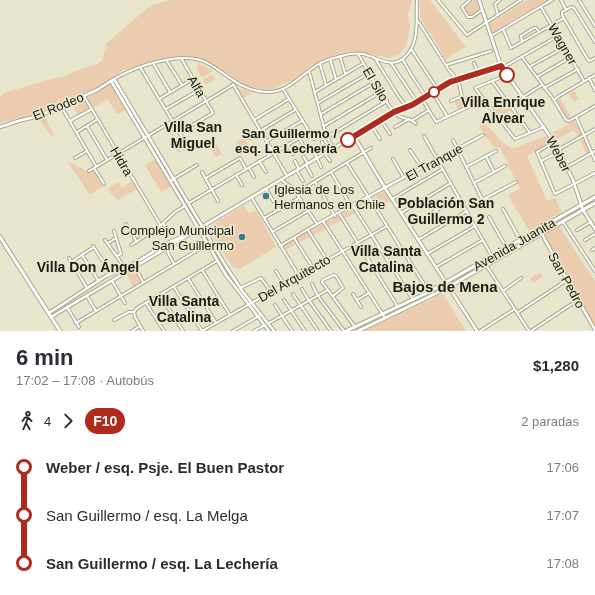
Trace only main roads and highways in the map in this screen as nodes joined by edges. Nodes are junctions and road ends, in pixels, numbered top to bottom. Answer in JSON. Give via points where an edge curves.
{"nodes":[{"id":1,"x":595,"y":197,"type":"edge"},
{"id":2,"x":595,"y":203,"type":"edge"},
{"id":3,"x":0,"y":237,"type":"edge"},
{"id":4,"x":60,"y":331,"type":"edge"},
{"id":5,"x":345,"y":331,"type":"edge"},
{"id":6,"x":358,"y":331,"type":"edge"}],
"edges":[{"from":1,"to":5,"type":"main road","name":"Avenida Juanita","via":[[446,283]]},
{"from":2,"to":6,"type":"main road","name":"Avenida Juanita","via":[[448,287]]},
{"from":3,"to":4,"type":"main road"}]}
